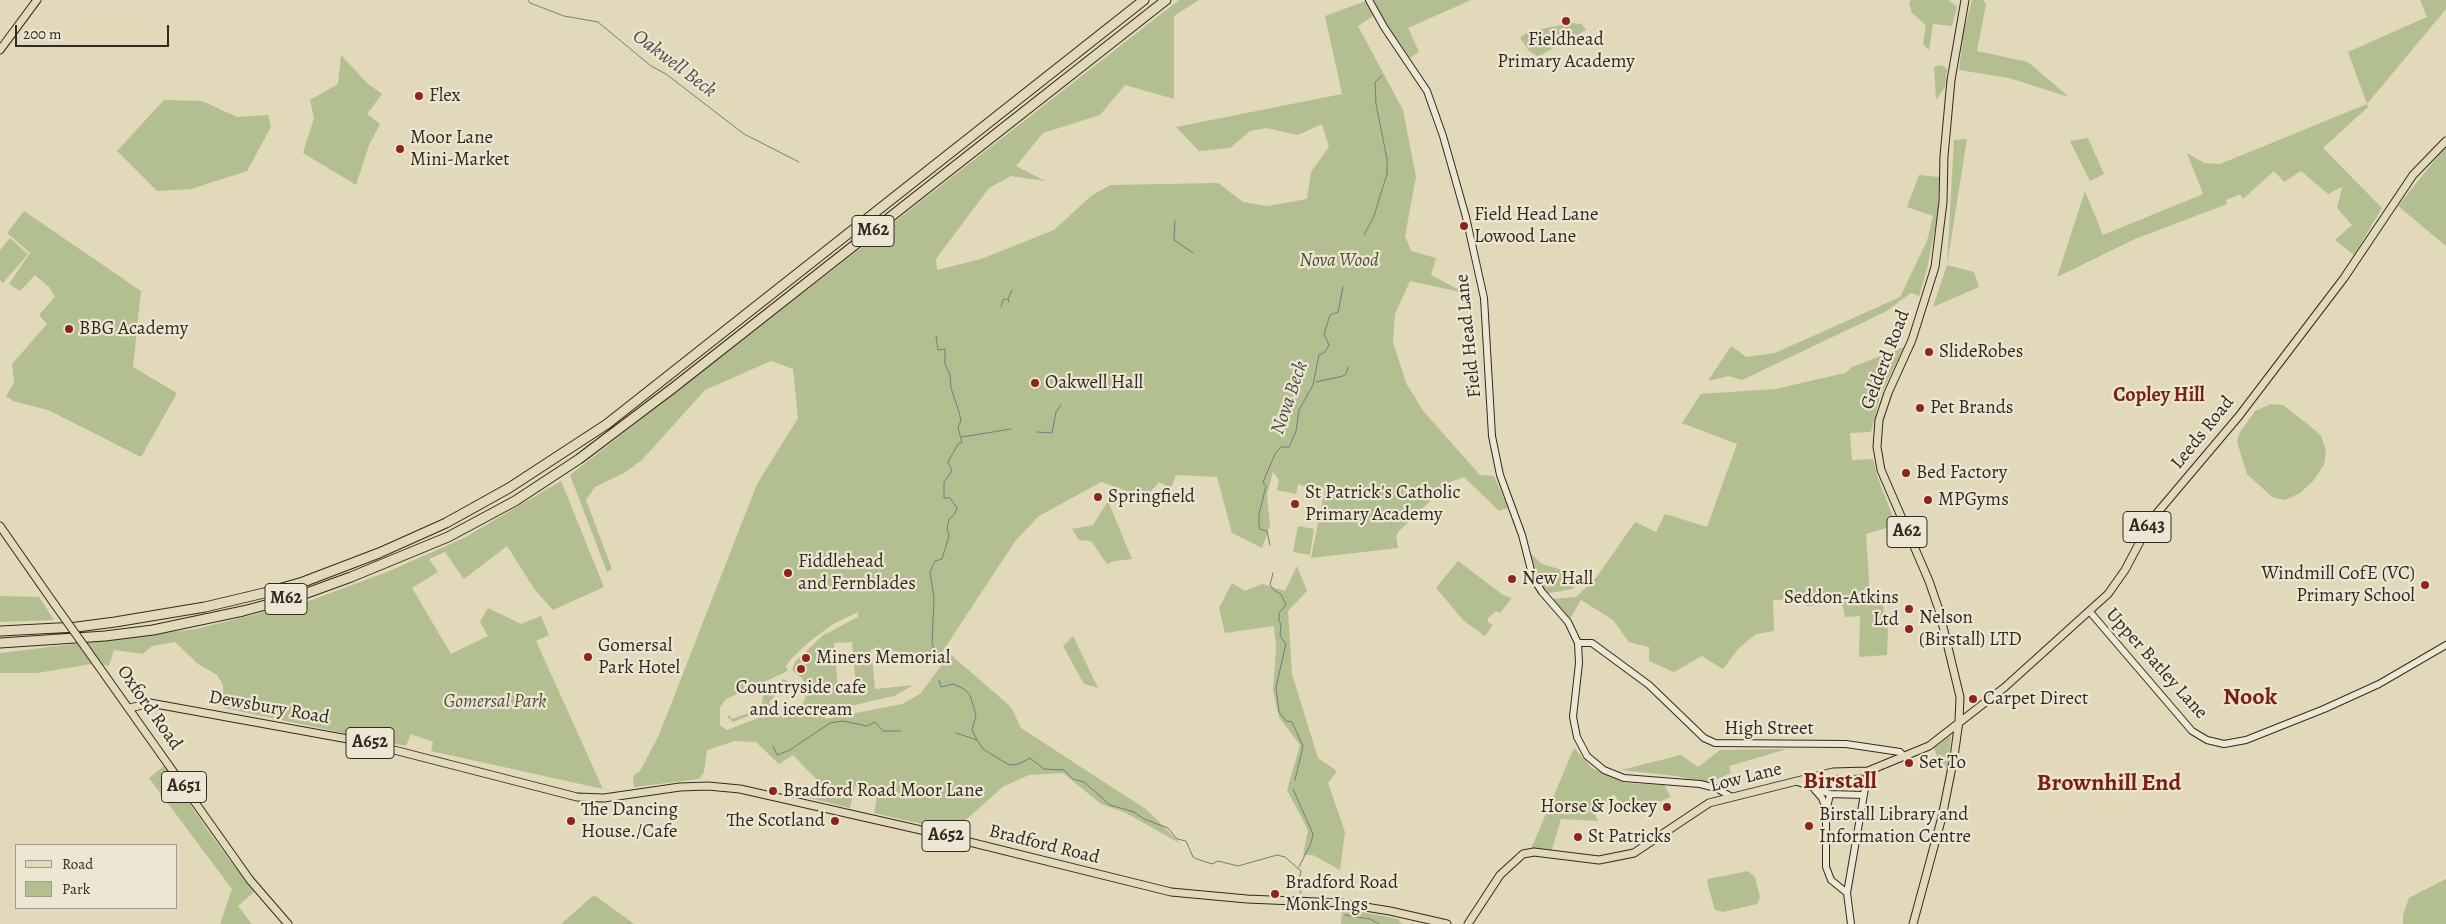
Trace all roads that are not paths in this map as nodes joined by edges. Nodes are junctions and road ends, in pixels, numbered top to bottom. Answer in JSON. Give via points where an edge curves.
{"nodes":[{"id":1,"x":37,"y":0,"type":"edge"},
{"id":2,"x":1144,"y":0,"type":"edge"},
{"id":3,"x":1166,"y":0,"type":"edge"},
{"id":4,"x":1369,"y":0,"type":"edge"},
{"id":5,"x":1965,"y":0,"type":"edge"},
{"id":6,"x":0,"y":50,"type":"edge"},
{"id":7,"x":2446,"y":141,"type":"edge"},
{"id":8,"x":0,"y":526,"type":"edge"},
{"id":9,"x":2090,"y":612,"type":"junction"},
{"id":10,"x":0,"y":631,"type":"edge"},
{"id":11,"x":0,"y":643,"type":"edge"},
{"id":12,"x":1578,"y":643,"type":"junction"},
{"id":13,"x":2446,"y":645,"type":"edge"},
{"id":14,"x":130,"y":708,"type":"junction"},
{"id":15,"x":1960,"y":721,"type":"junction"},
{"id":16,"x":1904,"y":756,"type":"junction"},
{"id":17,"x":1868,"y":771,"type":"junction"},
{"id":18,"x":1798,"y":782,"type":"junction"},
{"id":19,"x":1814,"y":790,"type":"junction"},
{"id":20,"x":1830,"y":794,"type":"junction"},
{"id":21,"x":1863,"y":795,"type":"junction"},
{"id":22,"x":1730,"y":796,"type":"junction"},
{"id":23,"x":607,"y":797,"type":"joint"},
{"id":24,"x":1827,"y":810,"type":"junction"},
{"id":25,"x":1847,"y":893,"type":"junction"},
{"id":26,"x":288,"y":924,"type":"edge"},
{"id":27,"x":1446,"y":924,"type":"edge"},
{"id":28,"x":1468,"y":924,"type":"edge"},
{"id":29,"x":1851,"y":924,"type":"edge"},
{"id":30,"x":1913,"y":924,"type":"edge"}],
"edges":[{"from":1,"to":6,"type":"main road"},
{"from":2,"to":10,"type":"highway","number":"M62","via":[[607,424],[544,466],[446,523],[379,554],[303,582],[205,607],[77,627]]},
{"from":3,"to":11,"type":"highway","number":"M62","via":[[579,459],[448,538],[296,597],[243,612],[153,630]]},
{"from":4,"to":12,"type":"street","name":"Field Head Lane","via":[[1427,91],[1440,128],[1466,217],[1484,298],[1492,436],[1500,475],[1522,535],[1533,578],[1568,622]]},
{"from":5,"to":15,"type":"main road","name":"Gelderd Road","number":"A62","via":[[1951,80],[1943,202],[1934,267],[1912,340],[1882,411],[1877,447],[1881,470],[1930,581],[1939,610],[1960,697]]},
{"from":7,"to":9,"type":"main road","name":"Leeds Road","number":"A643","via":[[2414,176],[2344,278],[2239,416],[2152,519],[2125,570]]},
{"from":8,"to":14,"type":"main road","name":"Oxford Road","number":"A651","bridge":true},
{"from":9,"to":13,"type":"street","name":"Upper Batley Lane","via":[[2192,731],[2207,740],[2224,744],[2246,740],[2324,709],[2379,684]]},
{"from":9,"to":15,"type":"main road","name":"Leeds Road","number":"A643"},
{"from":12,"to":16,"type":"street","name":"High Street","via":[[1592,643],[1649,685],[1704,738],[1715,743],[1846,744],[1900,752]]},
{"from":12,"to":22,"type":"street","via":[[1573,717],[1577,737],[1587,756],[1604,770],[1624,778],[1700,784]]},
{"from":14,"to":23,"type":"main road","name":"Dewsbury Road","number":"A652","via":[[150,703],[357,740],[577,797]]},
{"from":14,"to":26,"type":"main road","name":"Oxford Road","number":"A651","via":[[250,880]]},
{"from":15,"to":16,"type":"main road","number":"A643","via":[[1929,746]]},
{"from":15,"to":30,"type":"main road","number":"A62","via":[[1942,817]]},
{"from":16,"to":17,"type":"main road","number":"A643"},
{"from":17,"to":18,"type":"main road","name":"Low Lane","number":"A643","via":[[1833,772]]},
{"from":17,"to":21,"type":"street"},
{"from":18,"to":19,"type":"street"},
{"from":18,"to":22,"type":"main road","name":"Low Lane","number":"A643"},
{"from":19,"to":20,"type":"street"},
{"from":19,"to":24,"type":"street"},
{"from":20,"to":21,"type":"street"},
{"from":20,"to":24,"type":"street"},
{"from":21,"to":25,"type":"street"},
{"from":22,"to":28,"type":"main road","name":"Low Lane","number":"A643","via":[[1695,810],[1634,853],[1599,860],[1526,853],[1500,875]]},
{"from":23,"to":27,"type":"main road","name":"Bradford Road","number":"A652","via":[[680,787],[740,789],[1171,892],[1341,903],[1384,909]]},
{"from":24,"to":25,"type":"street","via":[[1826,866],[1831,880]]},
{"from":25,"to":29,"type":"street"}]}
